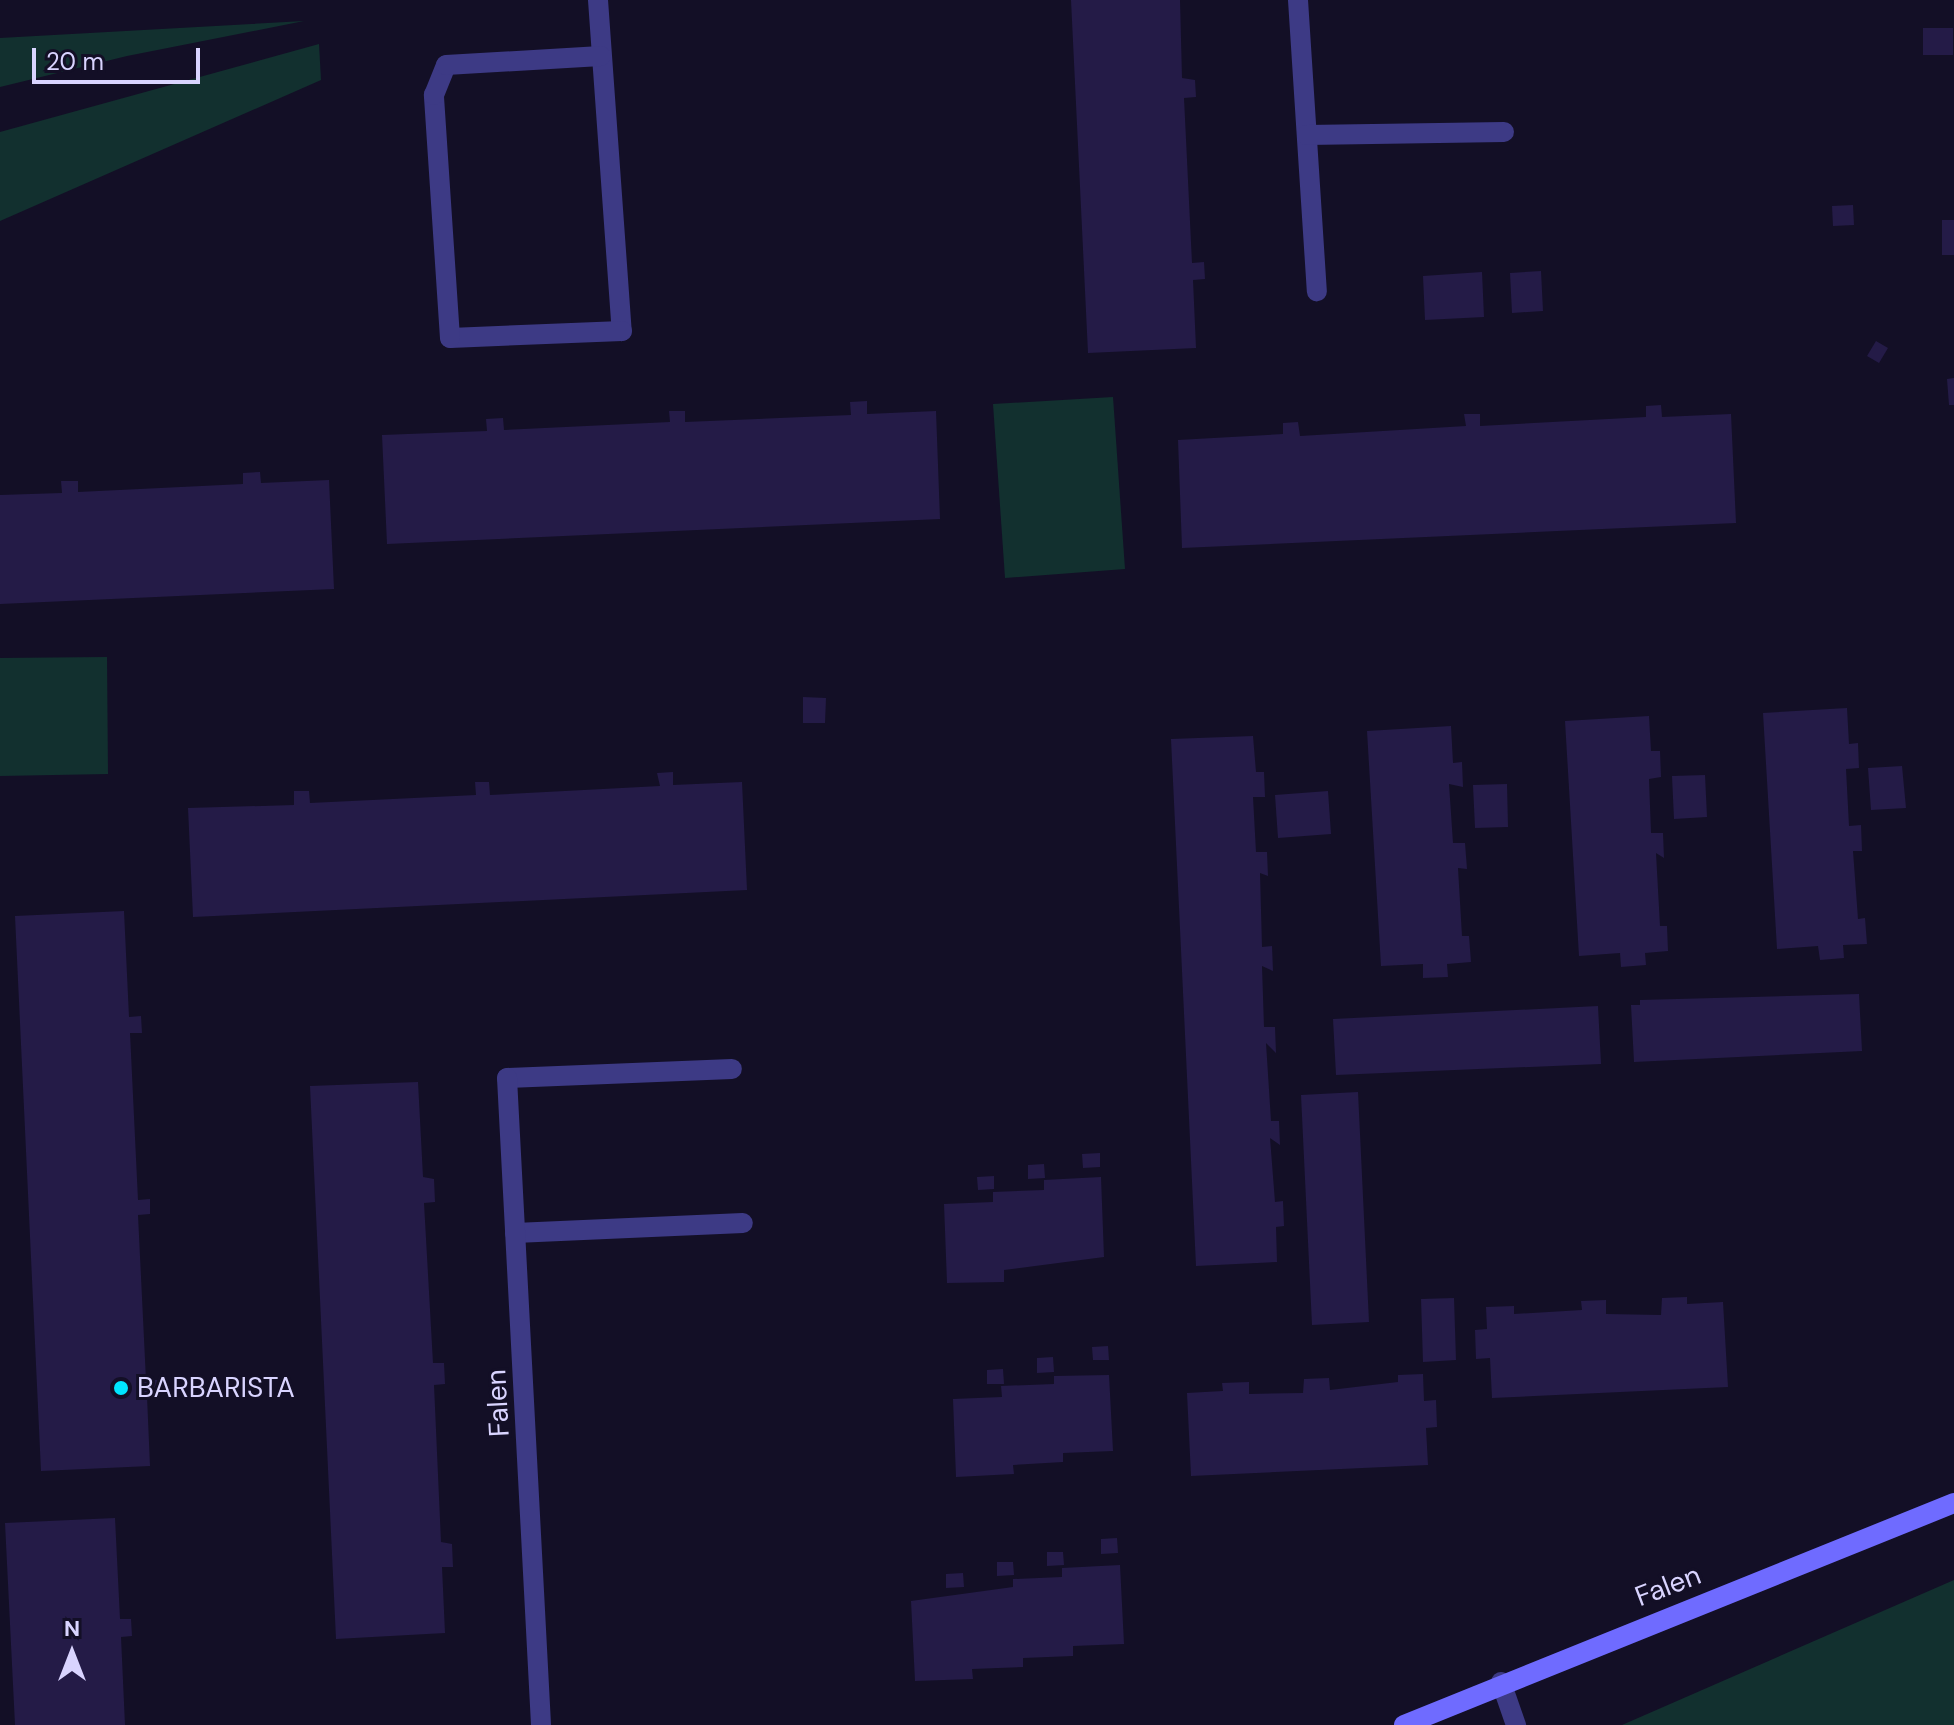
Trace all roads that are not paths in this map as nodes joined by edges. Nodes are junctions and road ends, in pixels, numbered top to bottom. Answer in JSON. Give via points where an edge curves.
{"nodes":[{"id":1,"x":598,"y":0,"type":"edge"},
{"id":2,"x":1298,"y":0,"type":"edge"},
{"id":3,"x":601,"y":56,"type":"junction"},
{"id":4,"x":1504,"y":132,"type":"dead end"},
{"id":5,"x":1307,"y":135,"type":"junction"},
{"id":6,"x":1317,"y":291,"type":"dead end"},
{"id":7,"x":732,"y":1069,"type":"dead end"},
{"id":8,"x":743,"y":1223,"type":"dead end"},
{"id":9,"x":515,"y":1233,"type":"junction"},
{"id":10,"x":1954,"y":1503,"type":"edge"},
{"id":11,"x":1501,"y":1682,"type":"junction"},
{"id":12,"x":541,"y":1725,"type":"edge"},
{"id":13,"x":1404,"y":1725,"type":"edge"},
{"id":14,"x":1516,"y":1725,"type":"edge"}],
"edges":[{"from":1,"to":3,"type":"street"},
{"from":2,"to":5,"type":"street"},
{"from":3,"to":3,"type":"street","via":[[622,331],[450,338],[434,95],[446,65]]},
{"from":4,"to":5,"type":"street"},
{"from":5,"to":6,"type":"street"},
{"from":7,"to":9,"type":"street","name":"Falen","via":[[507,1078]]},
{"from":8,"to":9,"type":"street"},
{"from":9,"to":12,"type":"street","name":"Falen"},
{"from":10,"to":11,"type":"street","name":"Falen"},
{"from":11,"to":13,"type":"street","name":"Falen"},
{"from":11,"to":14,"type":"street"}]}
